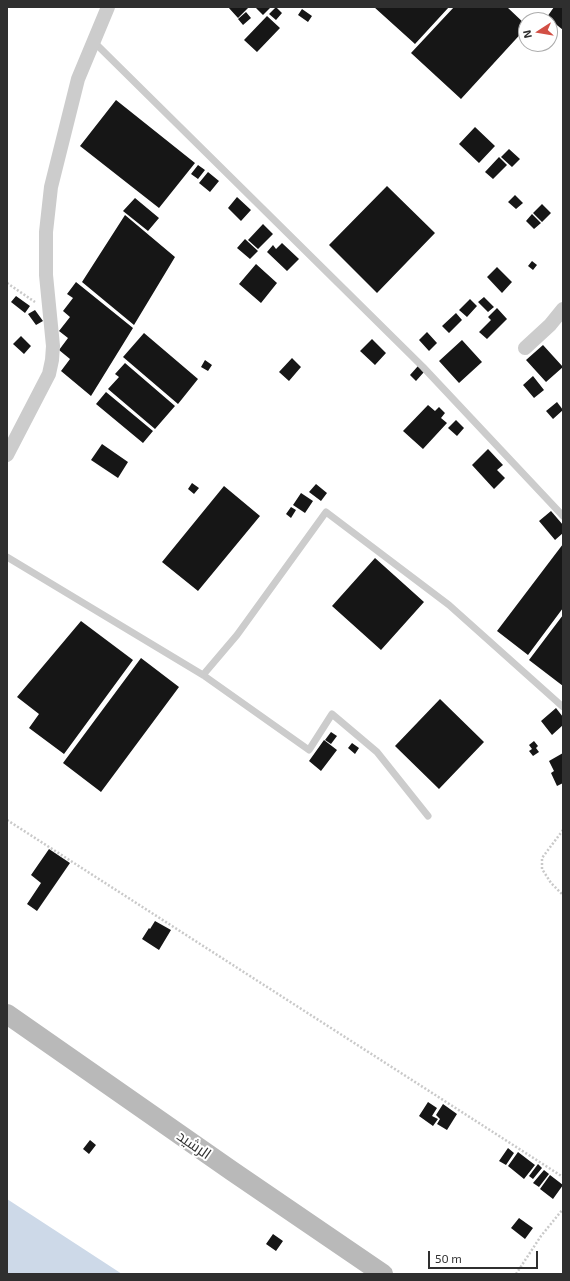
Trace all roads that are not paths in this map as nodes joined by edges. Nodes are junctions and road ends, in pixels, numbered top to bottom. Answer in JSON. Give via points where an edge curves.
{"nodes":[{"id":1,"x":108,"y":7,"type":"edge"},
{"id":2,"x":94,"y":42,"type":"junction"},
{"id":3,"x":563,"y":308,"type":"edge"},
{"id":4,"x":525,"y":348,"type":"dead end"},
{"id":5,"x":7,"y":455,"type":"edge"},
{"id":6,"x":563,"y":516,"type":"edge"},
{"id":7,"x":7,"y":557,"type":"edge"},
{"id":8,"x":203,"y":676,"type":"junction"},
{"id":9,"x":563,"y":707,"type":"edge"},
{"id":10,"x":428,"y":816,"type":"dead end"},
{"id":11,"x":7,"y":1014,"type":"edge"},
{"id":12,"x":384,"y":1274,"type":"edge"}],
"edges":[{"from":1,"to":2,"type":"street"},
{"from":2,"to":5,"type":"street","via":[[78,79],[51,187],[46,232],[46,275],[52,360],[49,374]]},
{"from":2,"to":6,"type":"lane","via":[[417,361]]},
{"from":3,"to":4,"type":"street","via":[[550,325]]},
{"from":7,"to":8,"type":"lane"},
{"from":8,"to":9,"type":"lane","via":[[237,635],[326,512],[449,605]]},
{"from":8,"to":10,"type":"lane","via":[[309,750],[332,714],[377,752]]},
{"from":11,"to":12,"type":"main road","name":"الرشيد"}]}
